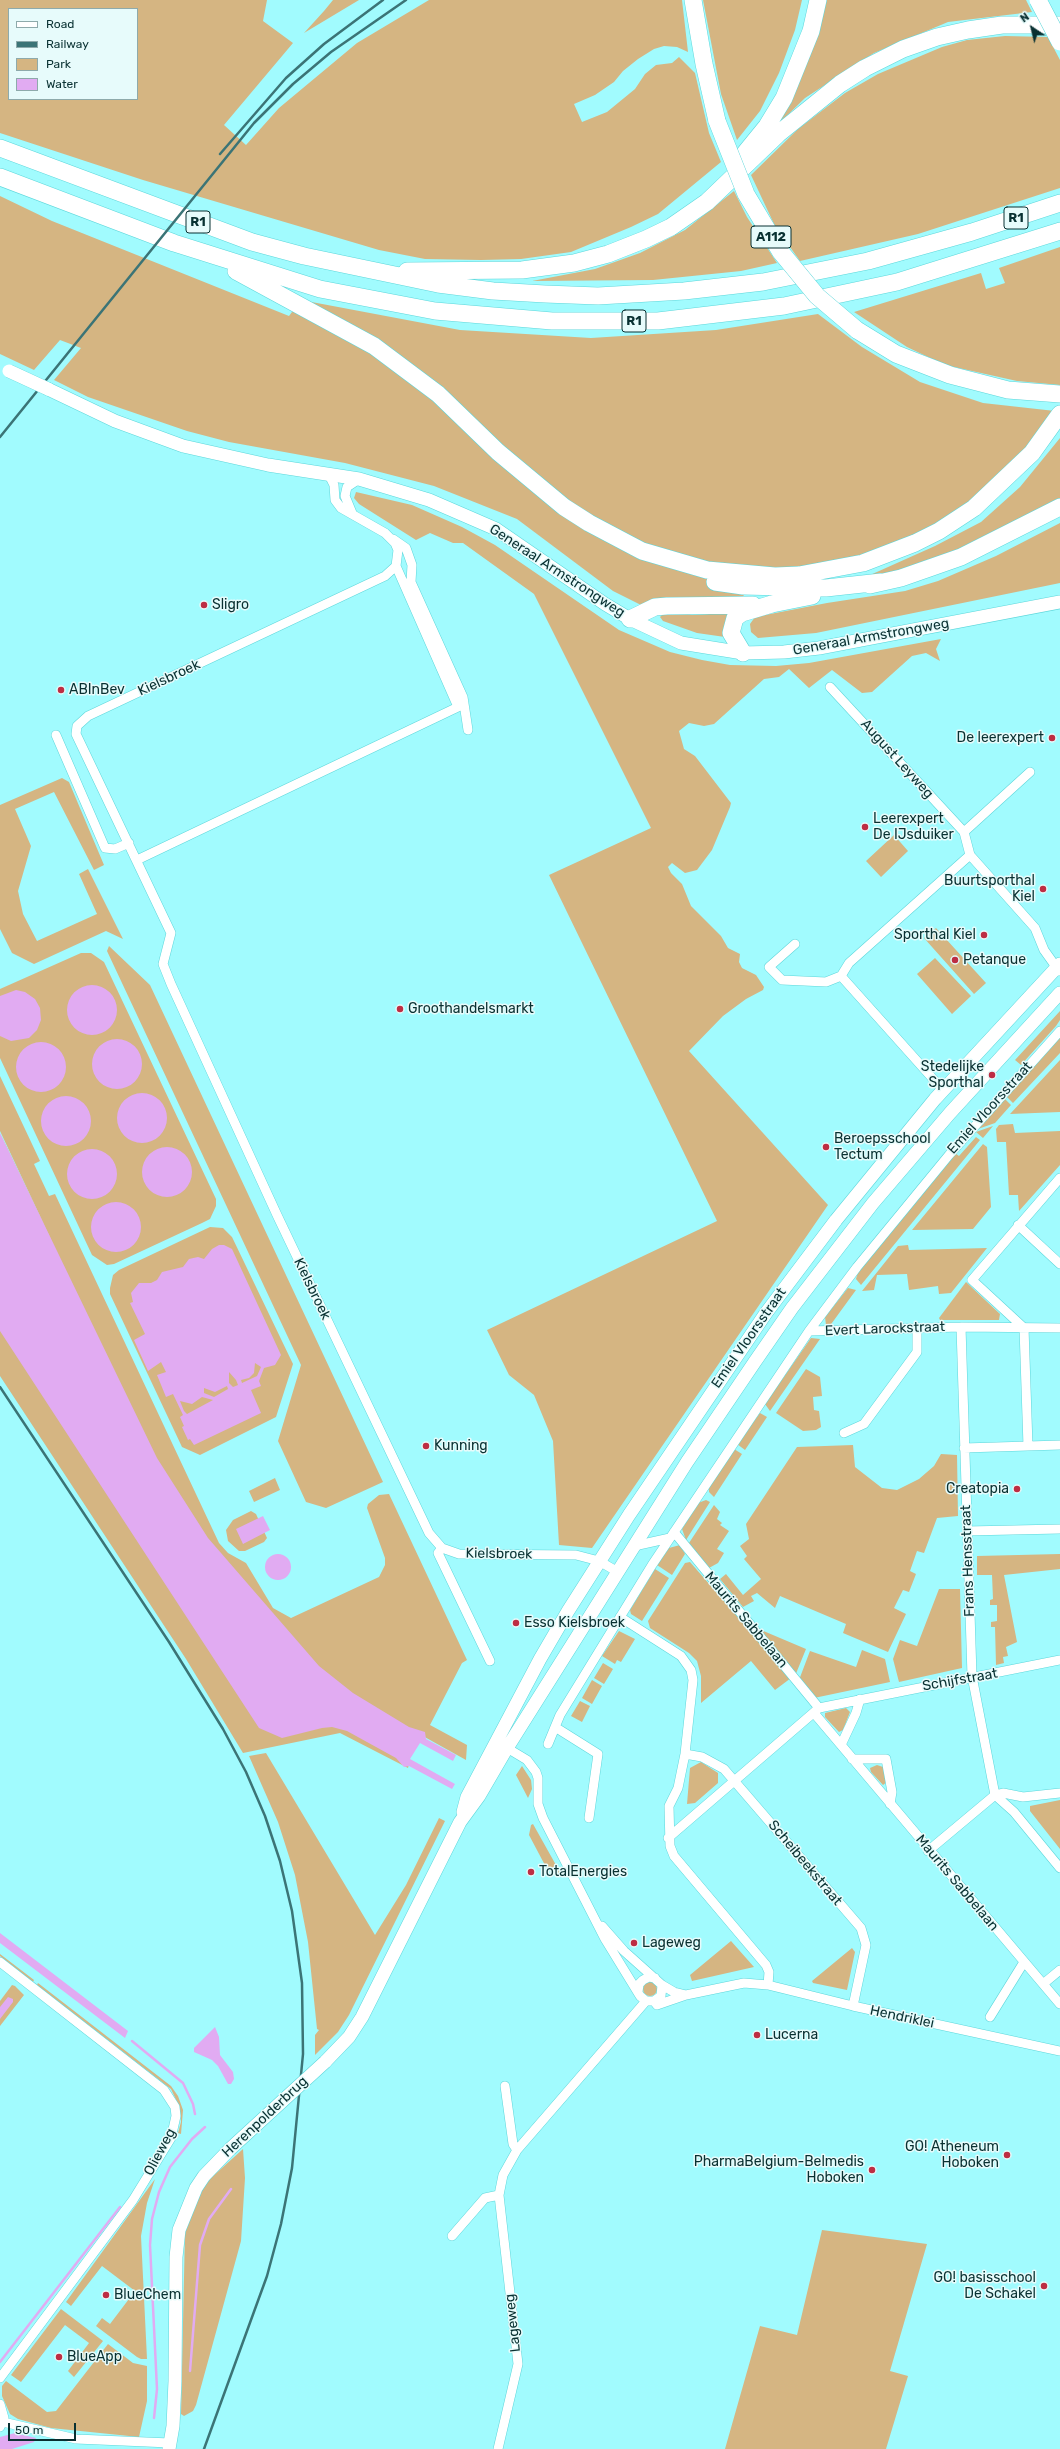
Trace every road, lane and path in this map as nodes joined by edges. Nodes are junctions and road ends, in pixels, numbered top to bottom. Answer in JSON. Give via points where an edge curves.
{"nodes":[{"id":1,"x":693,"y":0,"type":"edge"},
{"id":2,"x":818,"y":0,"type":"edge"},
{"id":3,"x":1038,"y":0,"type":"edge"},
{"id":4,"x":1047,"y":0,"type":"edge"},
{"id":5,"x":1060,"y":24,"type":"edge"},
{"id":6,"x":1060,"y":42,"type":"edge"},
{"id":7,"x":0,"y":148,"type":"edge"},
{"id":8,"x":0,"y":177,"type":"edge"},
{"id":9,"x":1060,"y":203,"type":"edge"},
{"id":10,"x":683,"y":218,"type":"junction"},
{"id":11,"x":1060,"y":231,"type":"edge"},
{"id":12,"x":206,"y":254,"type":"junction"},
{"id":13,"x":373,"y":272,"type":"junction"},
{"id":14,"x":5,"y":368,"type":"edge"},
{"id":15,"x":1060,"y":395,"type":"edge"},
{"id":16,"x":1060,"y":414,"type":"edge"},
{"id":17,"x":498,"y":452,"type":"junction"},
{"id":18,"x":338,"y":480,"type":"junction"},
{"id":19,"x":1060,"y":507,"type":"edge"},
{"id":20,"x":352,"y":512,"type":"junction"},
{"id":21,"x":386,"y":533,"type":"junction"},
{"id":22,"x":412,"y":565,"type":"junction"},
{"id":23,"x":396,"y":566,"type":"junction"},
{"id":24,"x":881,"y":582,"type":"junction"},
{"id":25,"x":1060,"y":602,"type":"edge"},
{"id":26,"x":772,"y":604,"type":"junction"},
{"id":27,"x":630,"y":619,"type":"junction"},
{"id":28,"x":743,"y":653,"type":"junction"},
{"id":29,"x":830,"y":687,"type":"dead end"},
{"id":30,"x":463,"y":698,"type":"junction"},
{"id":31,"x":458,"y":707,"type":"junction"},
{"id":32,"x":468,"y":730,"type":"dead end"},
{"id":33,"x":56,"y":735,"type":"dead end"},
{"id":34,"x":1030,"y":772,"type":"dead end"},
{"id":35,"x":964,"y":832,"type":"junction"},
{"id":36,"x":129,"y":843,"type":"junction"},
{"id":37,"x":970,"y":855,"type":"junction"},
{"id":38,"x":137,"y":860,"type":"junction"},
{"id":39,"x":795,"y":944,"type":"dead end"},
{"id":40,"x":1059,"y":968,"type":"edge"},
{"id":41,"x":842,"y":976,"type":"junction"},
{"id":42,"x":1060,"y":993,"type":"edge"},
{"id":43,"x":1060,"y":1031,"type":"edge"},
{"id":44,"x":943,"y":1090,"type":"junction"},
{"id":45,"x":1060,"y":1178,"type":"edge"},
{"id":46,"x":1018,"y":1225,"type":"junction"},
{"id":47,"x":1060,"y":1264,"type":"edge"},
{"id":48,"x":918,"y":1327,"type":"junction"},
{"id":49,"x":961,"y":1327,"type":"junction"},
{"id":50,"x":1024,"y":1328,"type":"junction"},
{"id":51,"x":1060,"y":1328,"type":"edge"},
{"id":52,"x":808,"y":1331,"type":"junction"},
{"id":53,"x":844,"y":1433,"type":"dead end"},
{"id":54,"x":1060,"y":1445,"type":"edge"},
{"id":55,"x":1028,"y":1446,"type":"junction"},
{"id":56,"x":964,"y":1448,"type":"junction"},
{"id":57,"x":1060,"y":1529,"type":"edge"},
{"id":58,"x":967,"y":1531,"type":"junction"},
{"id":59,"x":672,"y":1535,"type":"junction"},
{"id":60,"x":634,"y":1546,"type":"junction"},
{"id":61,"x":442,"y":1548,"type":"junction"},
{"id":62,"x":599,"y":1561,"type":"junction"},
{"id":63,"x":618,"y":1572,"type":"junction"},
{"id":64,"x":620,"y":1617,"type":"junction"},
{"id":65,"x":1060,"y":1660,"type":"edge"},
{"id":66,"x":490,"y":1661,"type":"dead end"},
{"id":67,"x":972,"y":1676,"type":"junction"},
{"id":68,"x":860,"y":1699,"type":"junction"},
{"id":69,"x":816,"y":1711,"type":"junction"},
{"id":70,"x":555,"y":1727,"type":"junction"},
{"id":71,"x":548,"y":1744,"type":"dead end"},
{"id":72,"x":502,"y":1745,"type":"junction"},
{"id":73,"x":841,"y":1745,"type":"junction"},
{"id":74,"x":685,"y":1754,"type":"junction"},
{"id":75,"x":852,"y":1759,"type":"junction"},
{"id":76,"x":735,"y":1782,"type":"junction"},
{"id":77,"x":1060,"y":1793,"type":"edge"},
{"id":78,"x":995,"y":1795,"type":"junction"},
{"id":79,"x":1023,"y":1797,"type":"junction"},
{"id":80,"x":890,"y":1804,"type":"junction"},
{"id":81,"x":1014,"y":1812,"type":"junction"},
{"id":82,"x":589,"y":1818,"type":"dead end"},
{"id":83,"x":668,"y":1838,"type":"junction"},
{"id":84,"x":928,"y":1851,"type":"junction"},
{"id":85,"x":1060,"y":1868,"type":"edge"},
{"id":86,"x":595,"y":1919,"type":"junction"},
{"id":87,"x":0,"y":1962,"type":"edge"},
{"id":88,"x":1024,"y":1962,"type":"junction"},
{"id":89,"x":1060,"y":1970,"type":"edge"},
{"id":90,"x":658,"y":1981,"type":"junction"},
{"id":91,"x":1043,"y":1984,"type":"junction"},
{"id":92,"x":768,"y":1985,"type":"junction"},
{"id":93,"x":638,"y":1992,"type":"junction"},
{"id":94,"x":686,"y":1995,"type":"junction"},
{"id":95,"x":650,"y":2001,"type":"junction"},
{"id":96,"x":1060,"y":2004,"type":"edge"},
{"id":97,"x":853,"y":2006,"type":"junction"},
{"id":98,"x":990,"y":2017,"type":"dead end"},
{"id":99,"x":1060,"y":2051,"type":"edge"},
{"id":100,"x":505,"y":2086,"type":"dead end"},
{"id":101,"x":517,"y":2150,"type":"junction"},
{"id":102,"x":499,"y":2196,"type":"junction"},
{"id":103,"x":452,"y":2236,"type":"dead end"},
{"id":104,"x":0,"y":2378,"type":"edge"},
{"id":105,"x":0,"y":2404,"type":"edge"},
{"id":106,"x":1,"y":2425,"type":"edge"},
{"id":107,"x":169,"y":2446,"type":"edge"},
{"id":108,"x":498,"y":2449,"type":"edge"}],
"edges":[{"from":1,"to":15,"type":"highway","number":"A112","bridge":true,"via":[[717,121],[746,194],[780,250],[817,296],[857,330],[896,354],[950,375],[1008,390]]},
{"from":2,"to":10,"type":"highway","via":[[811,31],[781,103],[750,147]]},
{"from":3,"to":6,"type":"highway","bridge":true},
{"from":4,"to":5,"type":"highway"},
{"from":5,"to":10,"type":"highway","via":[[1002,25],[968,30],[937,37],[904,49],[865,68],[814,104],[778,134],[707,202]]},
{"from":7,"to":13,"type":"highway","number":"R1","via":[[252,242]]},
{"from":8,"to":12,"type":"highway","number":"R1"},
{"from":9,"to":13,"type":"highway","number":"R1","via":[[972,232],[868,261],[763,282],[684,291],[598,296],[500,292]]},
{"from":10,"to":13,"type":"highway","via":[[646,239],[608,254],[550,267],[481,272]]},
{"from":11,"to":12,"type":"highway","number":"R1","via":[[897,282],[837,296],[703,317],[606,322],[485,317],[393,305],[320,289]]},
{"from":12,"to":17,"type":"highway","via":[[374,346],[438,394]]},
{"from":14,"to":18,"type":"street","name":"Generaal Armstrongweg","bridge":true,"via":[[115,421],[183,446]]},
{"from":16,"to":17,"type":"highway","via":[[1032,452],[1004,482],[974,508],[939,531],[864,563],[833,570],[776,576],[707,570],[642,551],[589,524],[564,507]]},
{"from":17,"to":24,"type":"highway","via":[[518,476],[583,530],[636,559],[674,572],[727,584],[776,588],[826,588]]},
{"from":18,"to":20,"type":"street"},
{"from":18,"to":20,"type":"street","via":[[335,500],[341,508]]},
{"from":18,"to":27,"type":"street","name":"Generaal Armstrongweg","via":[[358,479],[429,500],[496,529]]},
{"from":19,"to":24,"type":"highway","via":[[962,557]]},
{"from":20,"to":21,"type":"street"},
{"from":21,"to":22,"type":"street","via":[[406,548]]},
{"from":21,"to":23,"type":"street","via":[[398,550]]},
{"from":22,"to":23,"type":"street"},
{"from":22,"to":30,"type":"street","via":[[410,582]]},
{"from":23,"to":31,"type":"street"},
{"from":23,"to":36,"type":"street","name":"Kielsbroek","via":[[385,576],[88,716],[77,726],[75,729],[78,739]]},
{"from":24,"to":26,"type":"highway"},
{"from":25,"to":28,"type":"street","name":"Generaal Armstrongweg","via":[[819,648]]},
{"from":26,"to":27,"type":"highway","via":[[742,607],[667,606],[655,608]]},
{"from":26,"to":28,"type":"highway","via":[[749,609],[735,618],[731,633]]},
{"from":27,"to":28,"type":"street","name":"Generaal Armstrongweg","via":[[681,643]]},
{"from":29,"to":35,"type":"street","name":"August Leyweg"},
{"from":30,"to":31,"type":"street"},
{"from":30,"to":32,"type":"street"},
{"from":31,"to":38,"type":"street"},
{"from":33,"to":36,"type":"street","via":[[105,848],[115,849]]},
{"from":34,"to":35,"type":"street"},
{"from":35,"to":37,"type":"street","name":"August Leyweg"},
{"from":36,"to":38,"type":"street","name":"Kielsbroek"},
{"from":37,"to":40,"type":"street","name":"August Leyweg","via":[[1035,928],[1044,950]]},
{"from":37,"to":41,"type":"street","via":[[850,963]]},
{"from":38,"to":61,"type":"street","name":"Kielsbroek","via":[[171,933],[163,964],[171,984],[277,1215],[429,1533]]},
{"from":39,"to":41,"type":"street","via":[[769,967],[782,980],[826,982]]},
{"from":40,"to":44,"type":"street","name":"Emiel Vloorsstraat"},
{"from":41,"to":44,"type":"street"},
{"from":42,"to":60,"type":"street","name":"Emiel Vloorsstraat","via":[[950,1112],[832,1255],[754,1363]]},
{"from":43,"to":52,"type":"street","name":"Emiel Vloorsstraat","via":[[949,1155]]},
{"from":44,"to":62,"type":"street","name":"Emiel Vloorsstraat","via":[[804,1261],[766,1313]]},
{"from":45,"to":46,"type":"street"},
{"from":46,"to":47,"type":"street"},
{"from":46,"to":50,"type":"street","via":[[972,1280]]},
{"from":48,"to":49,"type":"street","name":"Evert Larockstraat"},
{"from":48,"to":52,"type":"street","name":"Evert Larockstraat"},
{"from":48,"to":53,"type":"street","via":[[917,1352],[864,1424]]},
{"from":49,"to":50,"type":"street","name":"Evert Larockstraat"},
{"from":49,"to":56,"type":"street","name":"Frans Hensstraat"},
{"from":50,"to":51,"type":"street","name":"Evert Larockstraat"},
{"from":50,"to":55,"type":"street"},
{"from":52,"to":59,"type":"street","name":"Emiel Vloorsstraat"},
{"from":54,"to":55,"type":"street"},
{"from":55,"to":56,"type":"street"},
{"from":56,"to":58,"type":"street","name":"Frans Hensstraat"},
{"from":57,"to":58,"type":"street"},
{"from":58,"to":67,"type":"street","name":"Frans Hensstraat"},
{"from":59,"to":60,"type":"street"},
{"from":59,"to":64,"type":"street","name":"Emiel Vloorsstraat"},
{"from":59,"to":69,"type":"street","name":"Maurits Sabbelaan"},
{"from":60,"to":63,"type":"street","name":"Emiel Vloorsstraat"},
{"from":61,"to":62,"type":"street","name":"Kielsbroek","via":[[459,1554],[576,1555]]},
{"from":61,"to":66,"type":"street","via":[[438,1553]]},
{"from":62,"to":63,"type":"street","name":"Kielsbroek"},
{"from":62,"to":72,"type":"street","name":"Emiel Vloorsstraat","via":[[540,1659]]},
{"from":63,"to":72,"type":"street","name":"Emiel Vloorsstraat"},
{"from":64,"to":70,"type":"street","name":"Emiel Vloorsstraat"},
{"from":64,"to":74,"type":"street","via":[[681,1656],[691,1670],[693,1680]]},
{"from":65,"to":67,"type":"street","name":"Schijfstraat"},
{"from":67,"to":68,"type":"street","name":"Schijfstraat"},
{"from":67,"to":78,"type":"street","name":"Frans Hensstraat"},
{"from":68,"to":69,"type":"street","name":"Schijfstraat"},
{"from":68,"to":73,"type":"street"},
{"from":69,"to":73,"type":"street","name":"Maurits Sabbelaan"},
{"from":69,"to":76,"type":"street"},
{"from":70,"to":71,"type":"street","name":"Emiel Vloorsstraat"},
{"from":70,"to":82,"type":"street","via":[[598,1754]]},
{"from":72,"to":86,"type":"street","via":[[527,1760],[536,1772],[538,1804],[543,1818]]},
{"from":72,"to":107,"type":"street","name":"Herenpolderbrug","bridge":true,"via":[[479,1796],[460,1822],[362,2017],[349,2037],[204,2176],[186,2207],[179,2230],[176,2257],[175,2381]]},
{"from":73,"to":75,"type":"street","name":"Maurits Sabbelaan"},
{"from":74,"to":76,"type":"street","name":"Scheibeekstraat","via":[[714,1762]]},
{"from":74,"to":83,"type":"street","via":[[678,1788],[669,1806]]},
{"from":75,"to":80,"type":"street","name":"Maurits Sabbelaan"},
{"from":75,"to":80,"type":"street","via":[[886,1759],[892,1792]]},
{"from":76,"to":83,"type":"street"},
{"from":76,"to":97,"type":"street","name":"Scheibeekstraat","via":[[860,1928],[866,1945]]},
{"from":77,"to":79,"type":"street"},
{"from":78,"to":79,"type":"street","via":[[1003,1793]]},
{"from":78,"to":81,"type":"street"},
{"from":78,"to":84,"type":"street"},
{"from":79,"to":81,"type":"street"},
{"from":80,"to":84,"type":"street","name":"Maurits Sabbelaan"},
{"from":81,"to":85,"type":"street"},
{"from":83,"to":92,"type":"street","via":[[674,1856],[766,1965],[769,1972]]},
{"from":84,"to":88,"type":"street","name":"Maurits Sabbelaan"},
{"from":86,"to":90,"type":"street","via":[[624,1951]]},
{"from":86,"to":93,"type":"street"},
{"from":87,"to":104,"type":"street","name":"Olieweg","via":[[164,2090],[175,2107],[176,2116],[171,2138],[134,2200]]},
{"from":88,"to":91,"type":"street","name":"Maurits Sabbelaan"},
{"from":88,"to":98,"type":"street"},
{"from":89,"to":91,"type":"street"},
{"from":90,"to":93,"type":"street","via":[[649,1977],[643,1980]]},
{"from":90,"to":94,"type":"street","via":[[674,1992]]},
{"from":90,"to":95,"type":"street","via":[[662,1993]]},
{"from":91,"to":96,"type":"street","name":"Maurits Sabbelaan"},
{"from":92,"to":94,"type":"street","name":"Hendriklei","via":[[744,1983]]},
{"from":92,"to":97,"type":"street","name":"Hendriklei"},
{"from":93,"to":95,"type":"street"},
{"from":94,"to":95,"type":"street","via":[[657,2005]]},
{"from":95,"to":101,"type":"street","name":"Lageweg"},
{"from":97,"to":99,"type":"street","name":"Hendriklei"},
{"from":100,"to":101,"type":"street","via":[[513,2144]]},
{"from":101,"to":102,"type":"street","name":"Lageweg","via":[[503,2175]]},
{"from":102,"to":103,"type":"street","via":[[485,2198]]},
{"from":102,"to":108,"type":"street","name":"Lageweg","via":[[518,2364]]},
{"from":105,"to":106,"type":"street","via":[[3,2411]]},
{"from":106,"to":107,"type":"street","via":[[76,2439]]}]}
